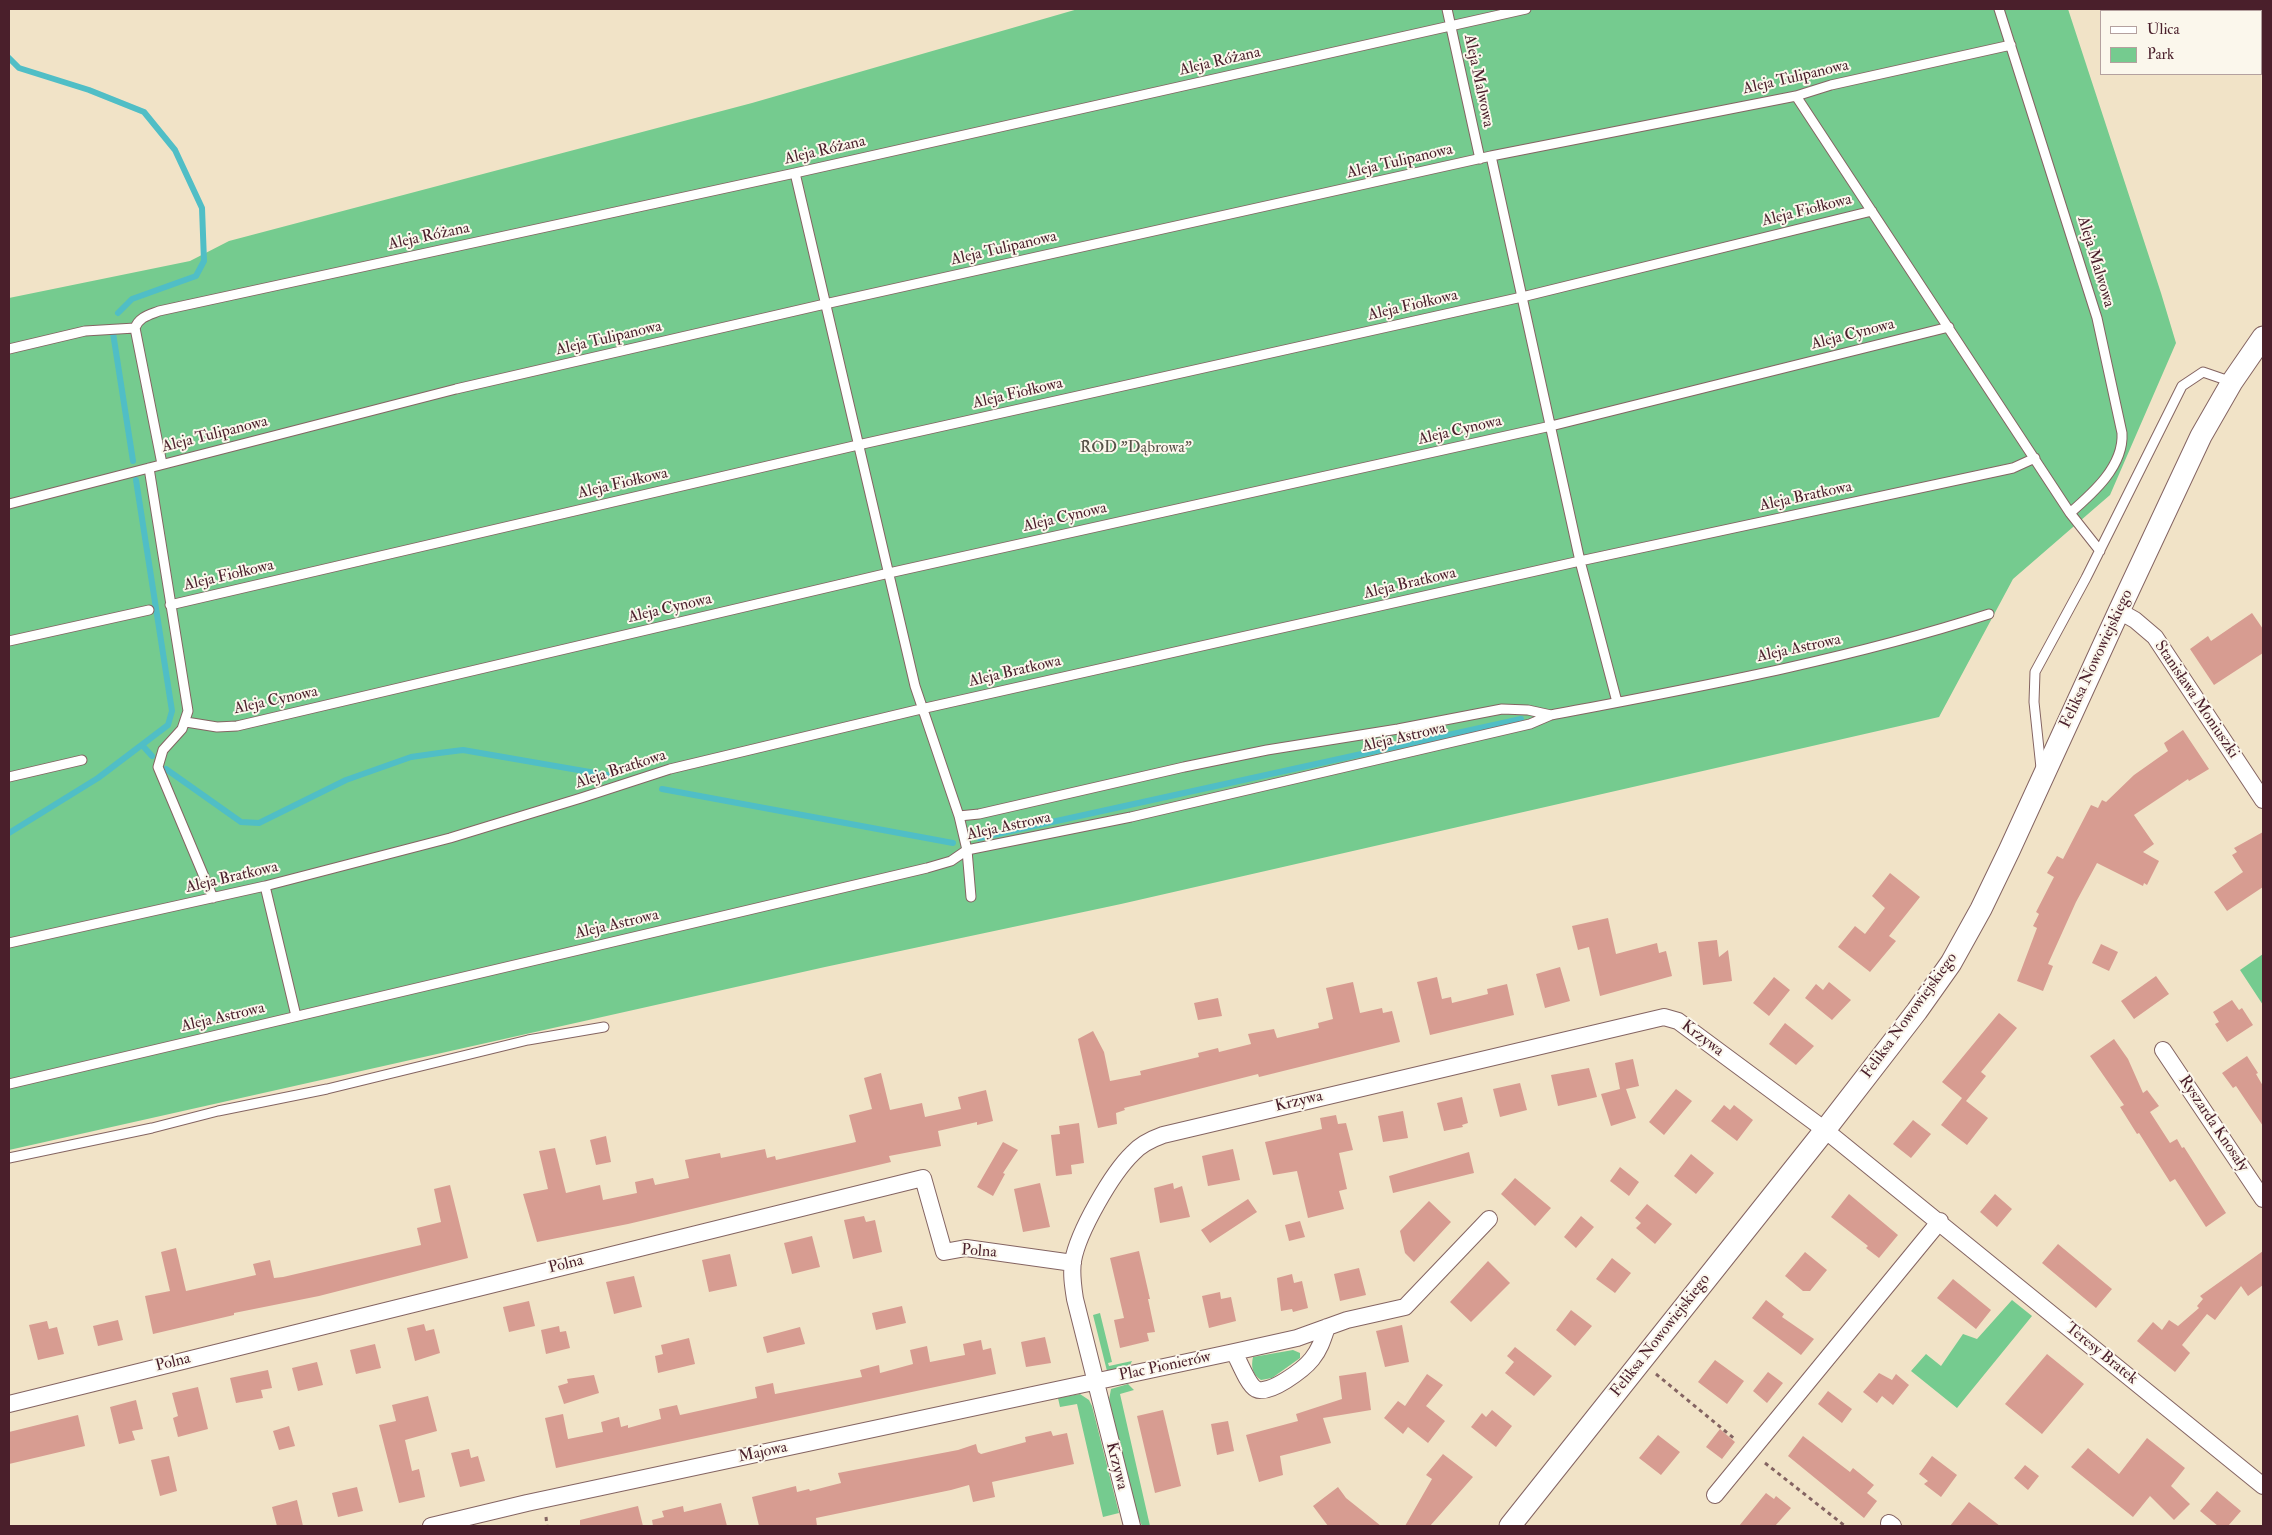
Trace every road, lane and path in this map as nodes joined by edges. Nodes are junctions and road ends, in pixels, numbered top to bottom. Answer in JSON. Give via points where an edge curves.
{"nodes":[{"id":1,"x":1448,"y":9,"type":"edge"},
{"id":2,"x":1526,"y":9,"type":"edge"},
{"id":3,"x":1999,"y":9,"type":"edge"},
{"id":4,"x":1451,"y":25,"type":"junction"},
{"id":5,"x":2011,"y":45,"type":"junction"},
{"id":6,"x":1796,"y":96,"type":"junction"},
{"id":7,"x":1491,"y":156,"type":"junction"},
{"id":8,"x":1480,"y":159,"type":"junction"},
{"id":9,"x":795,"y":173,"type":"junction"},
{"id":10,"x":1872,"y":211,"type":"junction"},
{"id":11,"x":1522,"y":297,"type":"junction"},
{"id":12,"x":825,"y":304,"type":"junction"},
{"id":13,"x":1949,"y":327,"type":"junction"},
{"id":14,"x":135,"y":328,"type":"junction"},
{"id":15,"x":2263,"y":337,"type":"edge"},
{"id":16,"x":9,"y":349,"type":"edge"},
{"id":17,"x":2232,"y":382,"type":"junction"},
{"id":18,"x":1550,"y":426,"type":"junction"},
{"id":19,"x":858,"y":445,"type":"junction"},
{"id":20,"x":2035,"y":458,"type":"junction"},
{"id":21,"x":162,"y":464,"type":"junction"},
{"id":22,"x":149,"y":468,"type":"junction"},
{"id":23,"x":9,"y":504,"type":"edge"},
{"id":24,"x":2070,"y":513,"type":"junction"},
{"id":25,"x":2100,"y":551,"type":"junction"},
{"id":26,"x":1580,"y":561,"type":"junction"},
{"id":27,"x":889,"y":573,"type":"junction"},
{"id":28,"x":170,"y":605,"type":"junction"},
{"id":29,"x":149,"y":610,"type":"dead end"},
{"id":30,"x":2119,"y":611,"type":"junction"},
{"id":31,"x":1989,"y":614,"type":"dead end"},
{"id":32,"x":9,"y":641,"type":"edge"},
{"id":33,"x":1617,"y":702,"type":"junction"},
{"id":34,"x":921,"y":709,"type":"junction"},
{"id":35,"x":1551,"y":715,"type":"junction"},
{"id":36,"x":186,"y":722,"type":"junction"},
{"id":37,"x":82,"y":760,"type":"dead end"},
{"id":38,"x":9,"y":777,"type":"edge"},
{"id":39,"x":2042,"y":778,"type":"junction"},
{"id":40,"x":2263,"y":800,"type":"edge"},
{"id":41,"x":959,"y":816,"type":"junction"},
{"id":42,"x":967,"y":850,"type":"junction"},
{"id":43,"x":265,"y":886,"type":"junction"},
{"id":44,"x":971,"y":897,"type":"dead end"},
{"id":45,"x":213,"y":898,"type":"junction"},
{"id":46,"x":9,"y":943,"type":"edge"},
{"id":47,"x":296,"y":1016,"type":"junction"},
{"id":48,"x":604,"y":1027,"type":"dead end"},
{"id":49,"x":2163,"y":1050,"type":"dead end"},
{"id":50,"x":9,"y":1084,"type":"edge"},
{"id":51,"x":1825,"y":1130,"type":"junction"},
{"id":52,"x":9,"y":1158,"type":"edge"},
{"id":53,"x":2263,"y":1199,"type":"edge"},
{"id":54,"x":1489,"y":1219,"type":"dead end"},
{"id":55,"x":1940,"y":1221,"type":"junction"},
{"id":56,"x":1073,"y":1263,"type":"junction"},
{"id":57,"x":1327,"y":1327,"type":"junction"},
{"id":58,"x":1234,"y":1352,"type":"junction"},
{"id":59,"x":1095,"y":1382,"type":"junction"},
{"id":60,"x":9,"y":1404,"type":"edge"},
{"id":61,"x":2263,"y":1486,"type":"edge"},
{"id":62,"x":1715,"y":1495,"type":"dead end"},
{"id":63,"x":431,"y":1526,"type":"edge"},
{"id":64,"x":1132,"y":1526,"type":"edge"},
{"id":65,"x":1510,"y":1526,"type":"edge"}],
"edges":[{"from":1,"to":4,"type":"lane","name":"Aleja Malwowa"},
{"from":2,"to":4,"type":"lane","name":"Aleja Różana"},
{"from":3,"to":5,"type":"lane","name":"Aleja Malwowa"},
{"from":4,"to":8,"type":"lane","name":"Aleja Malwowa"},
{"from":4,"to":9,"type":"lane","name":"Aleja Różana"},
{"from":5,"to":6,"type":"lane","name":"Aleja Tulipanowa","via":[[1831,85]]},
{"from":5,"to":24,"type":"lane","name":"Aleja Malwowa","via":[[2097,318],[2122,433],[2123,446],[2106,477]]},
{"from":6,"to":7,"type":"lane","name":"Aleja Tulipanowa"},
{"from":6,"to":10,"type":"lane"},
{"from":7,"to":8,"type":"lane","name":"Aleja Tulipanowa"},
{"from":7,"to":11,"type":"lane"},
{"from":8,"to":12,"type":"lane","name":"Aleja Tulipanowa"},
{"from":9,"to":12,"type":"lane"},
{"from":9,"to":14,"type":"lane","name":"Aleja Różana","via":[[159,311],[144,316]]},
{"from":10,"to":11,"type":"lane","name":"Aleja Fiołkowa"},
{"from":10,"to":13,"type":"lane"},
{"from":11,"to":18,"type":"lane"},
{"from":11,"to":19,"type":"lane","name":"Aleja Fiołkowa"},
{"from":12,"to":19,"type":"lane"},
{"from":12,"to":21,"type":"lane","name":"Aleja Tulipanowa","via":[[456,389]]},
{"from":13,"to":18,"type":"lane","name":"Aleja Cynowa"},
{"from":13,"to":20,"type":"lane"},
{"from":14,"to":16,"type":"lane","via":[[85,331]]},
{"from":14,"to":21,"type":"lane"},
{"from":15,"to":17,"type":"street","name":"Feliksa Nowowiejskiego"},
{"from":17,"to":25,"type":"lane","via":[[2203,372],[2182,386]]},
{"from":17,"to":30,"type":"street","name":"Feliksa Nowowiejskiego","via":[[2201,436]]},
{"from":18,"to":26,"type":"lane"},
{"from":18,"to":27,"type":"lane","name":"Aleja Cynowa"},
{"from":19,"to":27,"type":"lane"},
{"from":19,"to":28,"type":"lane","name":"Aleja Fiołkowa"},
{"from":20,"to":24,"type":"lane"},
{"from":20,"to":26,"type":"lane","name":"Aleja Bratkowa","via":[[2013,468]]},
{"from":21,"to":22,"type":"lane","name":"Aleja Tulipanowa"},
{"from":22,"to":23,"type":"lane","name":"Aleja Tulipanowa"},
{"from":22,"to":28,"type":"lane"},
{"from":24,"to":25,"type":"lane"},
{"from":25,"to":39,"type":"lane","via":[[2034,672]]},
{"from":26,"to":33,"type":"lane"},
{"from":26,"to":34,"type":"lane","name":"Aleja Bratkowa"},
{"from":27,"to":34,"type":"lane"},
{"from":27,"to":36,"type":"lane","name":"Aleja Cynowa","via":[[237,726],[217,727]]},
{"from":28,"to":36,"type":"lane","via":[[188,711]]},
{"from":29,"to":32,"type":"lane"},
{"from":30,"to":39,"type":"street","name":"Feliksa Nowowiejskiego"},
{"from":30,"to":40,"type":"street","name":"Stanisława Moniuszki","via":[[2155,637]]},
{"from":31,"to":33,"type":"lane","name":"Aleja Astrowa","via":[[1911,638],[1821,660]]},
{"from":33,"to":35,"type":"lane","name":"Aleja Astrowa"},
{"from":34,"to":41,"type":"lane"},
{"from":34,"to":43,"type":"lane","name":"Aleja Bratkowa","via":[[670,769],[450,838]]},
{"from":35,"to":41,"type":"lane","via":[[1502,709],[1221,760]]},
{"from":35,"to":42,"type":"lane","name":"Aleja Astrowa","via":[[1530,724],[1131,817]]},
{"from":36,"to":45,"type":"lane","via":[[163,750],[158,767]]},
{"from":37,"to":38,"type":"lane"},
{"from":39,"to":51,"type":"street","name":"Feliksa Nowowiejskiego","via":[[1981,909],[1951,963]]},
{"from":41,"to":42,"type":"lane"},
{"from":42,"to":44,"type":"lane"},
{"from":42,"to":47,"type":"lane","name":"Aleja Astrowa","via":[[950,861],[927,868]]},
{"from":43,"to":45,"type":"lane","name":"Aleja Bratkowa"},
{"from":43,"to":47,"type":"lane"},
{"from":45,"to":46,"type":"lane","name":"Aleja Bratkowa"},
{"from":47,"to":50,"type":"lane","name":"Aleja Astrowa"},
{"from":48,"to":52,"type":"lane","via":[[528,1040],[328,1089]]},
{"from":49,"to":53,"type":"street","name":"Ryszarda Knosały"},
{"from":51,"to":55,"type":"street","name":"Teresy Bratek"},
{"from":51,"to":56,"type":"street","name":"Krzywa","via":[[1678,1021],[1669,1017],[1653,1018],[1154,1138],[1131,1154],[1110,1184],[1083,1234]]},
{"from":51,"to":65,"type":"street","name":"Feliksa Nowowiejskiego"},
{"from":54,"to":57,"type":"street","name":"Plac Pionierów","via":[[1404,1307]]},
{"from":55,"to":61,"type":"street","name":"Teresy Bratek"},
{"from":55,"to":62,"type":"street"},
{"from":56,"to":59,"type":"street","name":"Krzywa","via":[[1075,1299]]},
{"from":56,"to":60,"type":"street","name":"Polna","via":[[966,1248],[944,1252],[923,1178]]},
{"from":57,"to":58,"type":"street","name":"Plac Pionierów","via":[[1296,1338]]},
{"from":57,"to":58,"type":"street","name":"Plac Pionierów","via":[[1320,1348],[1311,1361],[1278,1386],[1266,1390],[1256,1389],[1249,1382]]},
{"from":58,"to":59,"type":"street","name":"Plac Pionierów"},
{"from":59,"to":63,"type":"street","name":"Majowa"},
{"from":59,"to":64,"type":"street","name":"Krzywa"}]}
